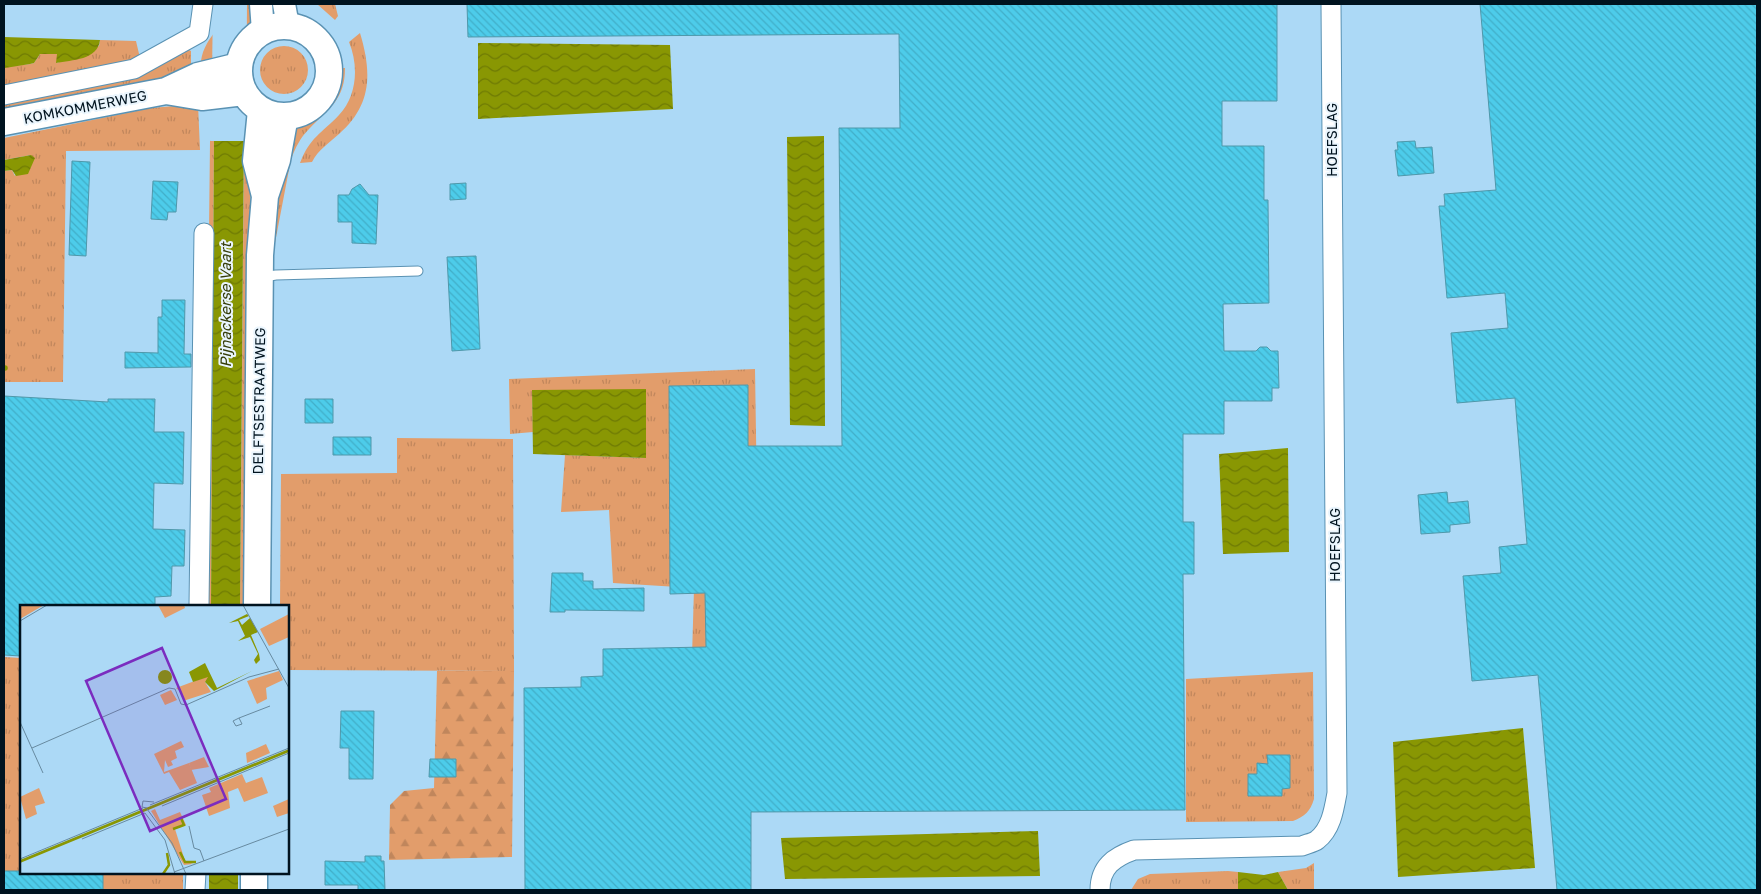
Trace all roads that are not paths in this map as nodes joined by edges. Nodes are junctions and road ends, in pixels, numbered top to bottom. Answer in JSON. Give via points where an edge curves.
{"nodes":[{"id":1,"x":203,"y":4,"type":"edge"},
{"id":2,"x":262,"y":4,"type":"edge"},
{"id":3,"x":1331,"y":4,"type":"edge"},
{"id":4,"x":271,"y":25,"type":"edge"},
{"id":5,"x":239,"y":66,"type":"junction"},
{"id":6,"x":211,"y":85,"type":"junction"},
{"id":7,"x":4,"y":95,"type":"edge"},
{"id":8,"x":260,"y":105,"type":"junction"},
{"id":9,"x":4,"y":122,"type":"edge"},
{"id":10,"x":204,"y":233,"type":"dead end"},
{"id":11,"x":418,"y":270,"type":"dead end"},
{"id":12,"x":260,"y":277,"type":"junction"},
{"id":13,"x":199,"y":605,"type":"edge"},
{"id":14,"x":257,"y":605,"type":"edge"},
{"id":15,"x":196,"y":874,"type":"edge"},
{"id":16,"x":254,"y":874,"type":"edge"},
{"id":17,"x":195,"y":890,"type":"edge"},
{"id":18,"x":254,"y":890,"type":"edge"},
{"id":19,"x":1100,"y":890,"type":"edge"}],
"edges":[{"from":1,"to":7,"type":"street","name":"KOMKOMMERWEG","via":[[199,33],[134,69]]},
{"from":2,"to":4,"type":"street"},
{"from":3,"to":19,"type":"street","name":"HOEFSLAG","via":[[1337,793],[1334,810],[1329,826],[1316,840],[1302,846],[1134,850],[1118,856],[1106,867]]},
{"from":4,"to":5,"type":"main road","via":[[245,49]]},
{"from":4,"to":8,"type":"main road","via":[[307,32],[316,38],[330,69],[324,92],[317,102],[302,112]]},
{"from":5,"to":6,"type":"main road","name":"KOMKOMMERWEG"},
{"from":5,"to":8,"type":"main road","via":[[240,79]]},
{"from":6,"to":8,"type":"main road","name":"KOMKOMMERWEG"},
{"from":6,"to":9,"type":"main road","name":"KOMKOMMERWEG","via":[[198,76],[166,91]]},
{"from":8,"to":12,"type":"main road","name":"DELFTSESTRAATWEG","via":[[277,160],[265,196]]},
{"from":10,"to":13,"type":"street"},
{"from":11,"to":12,"type":"lane"},
{"from":12,"to":14,"type":"main road","name":"DELFTSESTRAATWEG"},
{"from":15,"to":17,"type":"street"},
{"from":16,"to":18,"type":"main road"}]}
